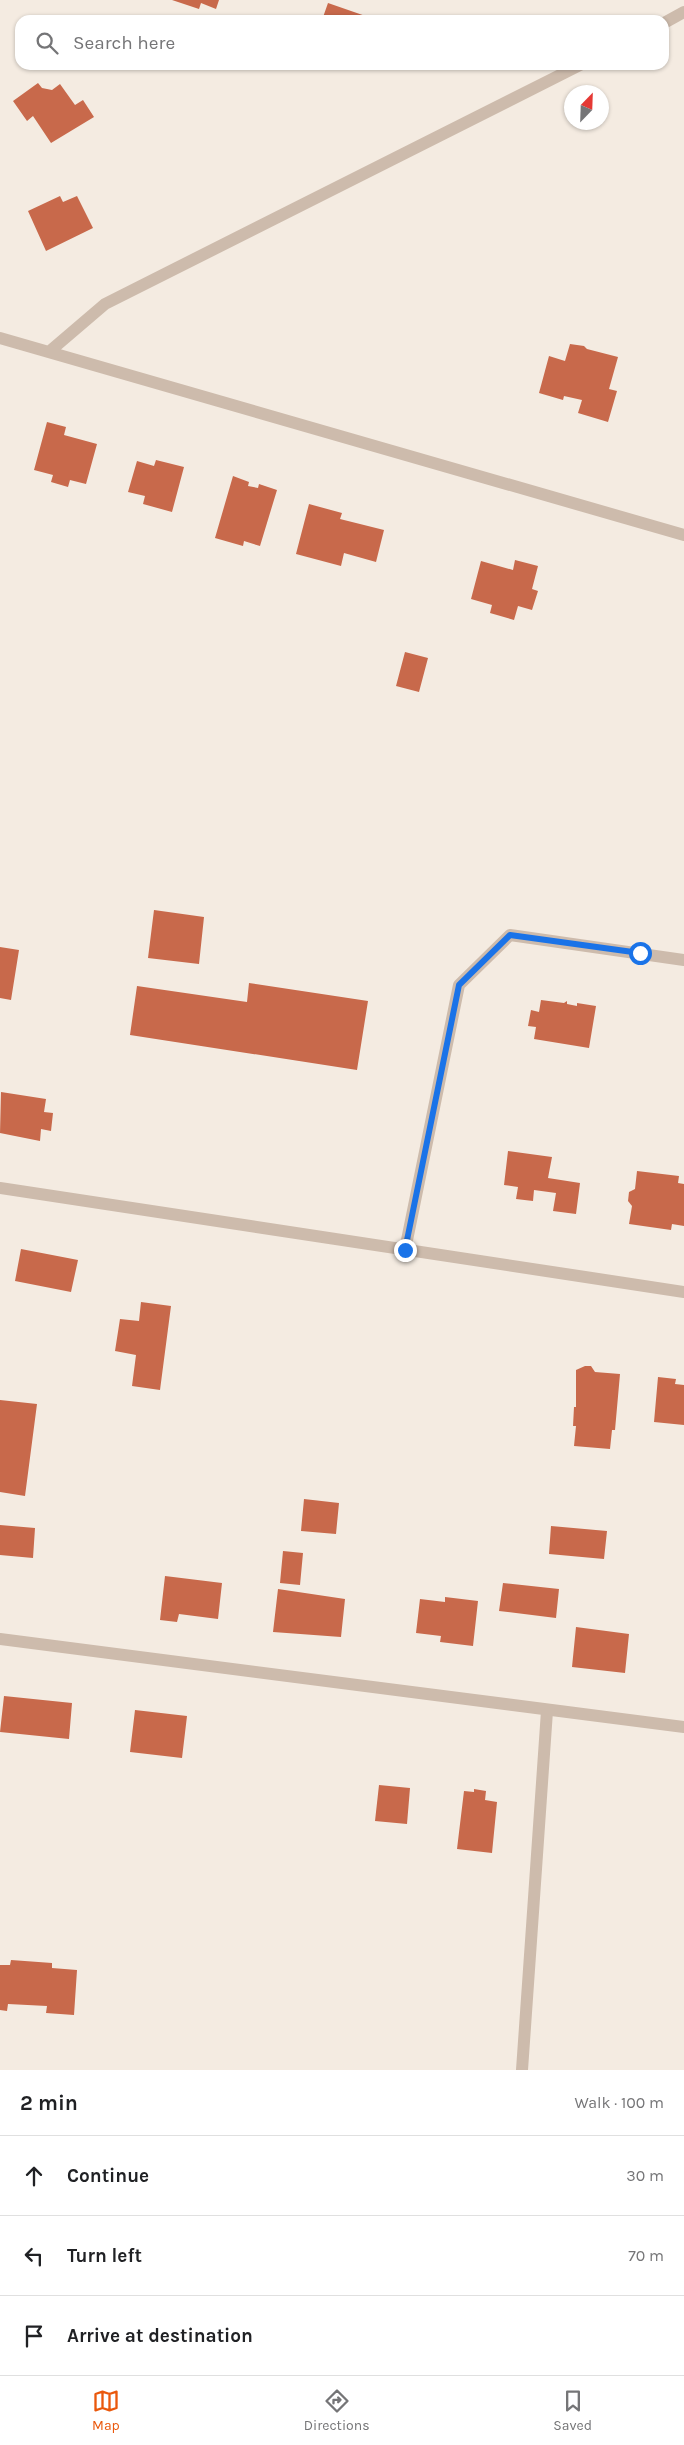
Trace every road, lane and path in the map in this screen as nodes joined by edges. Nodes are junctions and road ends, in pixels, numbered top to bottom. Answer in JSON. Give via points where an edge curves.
{"nodes":[{"id":1,"x":684,"y":12,"type":"edge"},
{"id":2,"x":669,"y":20,"type":"edge"},
{"id":3,"x":570,"y":70,"type":"edge"},
{"id":4,"x":0,"y":338,"type":"edge"},
{"id":5,"x":50,"y":351,"type":"junction"},
{"id":6,"x":684,"y":535,"type":"edge"},
{"id":7,"x":684,"y":960,"type":"edge"},
{"id":8,"x":0,"y":1188,"type":"edge"},
{"id":9,"x":405,"y":1250,"type":"junction"},
{"id":10,"x":684,"y":1292,"type":"edge"},
{"id":11,"x":0,"y":1639,"type":"edge"},
{"id":12,"x":547,"y":1710,"type":"junction"},
{"id":13,"x":684,"y":1728,"type":"edge"},
{"id":14,"x":522,"y":2070,"type":"edge"}],
"edges":[{"from":1,"to":2,"type":"street"},
{"from":3,"to":5,"type":"street","via":[[105,304]]},
{"from":4,"to":5,"type":"street"},
{"from":5,"to":6,"type":"street"},
{"from":7,"to":9,"type":"street","via":[[510,935],[459,985]]},
{"from":8,"to":9,"type":"street"},
{"from":9,"to":10,"type":"street"},
{"from":11,"to":12,"type":"street"},
{"from":12,"to":13,"type":"street"},
{"from":12,"to":14,"type":"street"}]}
